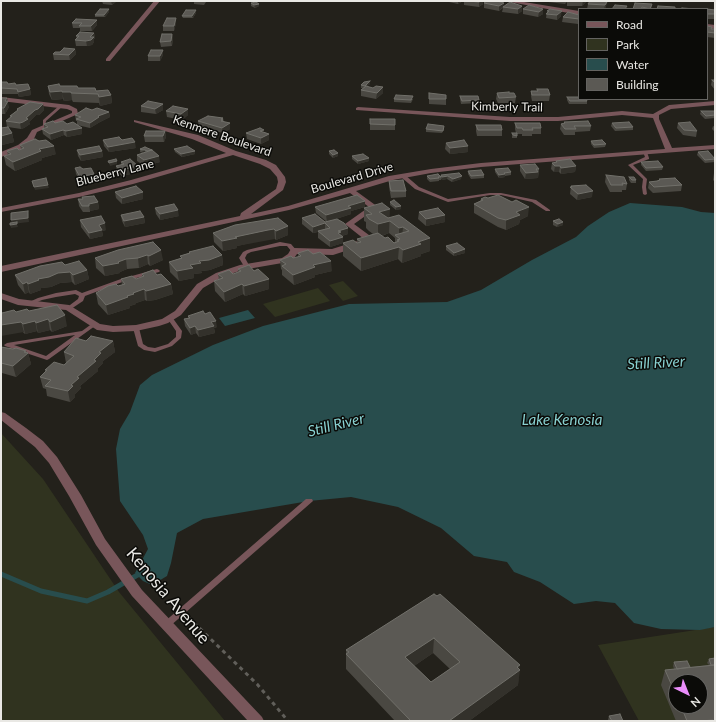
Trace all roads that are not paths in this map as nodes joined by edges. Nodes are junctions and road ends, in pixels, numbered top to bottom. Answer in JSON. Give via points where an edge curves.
{"nodes":[{"id":1,"x":157,"y":1,"type":"edge"},
{"id":2,"x":508,"y":1,"type":"edge"},
{"id":3,"x":578,"y":13,"type":"edge"},
{"id":4,"x":108,"y":60,"type":"dead end"},
{"id":5,"x":1,"y":99,"type":"edge"},
{"id":6,"x":715,"y":103,"type":"edge"},
{"id":7,"x":61,"y":106,"type":"junction"},
{"id":8,"x":358,"y":109,"type":"dead end"},
{"id":9,"x":655,"y":116,"type":"junction"},
{"id":10,"x":136,"y":121,"type":"dead end"},
{"id":11,"x":44,"y":126,"type":"junction"},
{"id":12,"x":715,"y":147,"type":"edge"},
{"id":13,"x":669,"y":150,"type":"junction"},
{"id":14,"x":645,"y":152,"type":"junction"},
{"id":15,"x":233,"y":153,"type":"junction"},
{"id":16,"x":1,"y":154,"type":"edge"},
{"id":17,"x":403,"y":176,"type":"junction"},
{"id":18,"x":350,"y":191,"type":"junction"},
{"id":19,"x":645,"y":194,"type":"dead end"},
{"id":20,"x":1,"y":210,"type":"edge"},
{"id":21,"x":548,"y":210,"type":"dead end"},
{"id":22,"x":239,"y":218,"type":"junction"},
{"id":23,"x":294,"y":251,"type":"junction"},
{"id":24,"x":247,"y":267,"type":"junction"},
{"id":25,"x":1,"y":269,"type":"edge"},
{"id":26,"x":157,"y":271,"type":"dead end"},
{"id":27,"x":82,"y":295,"type":"junction"},
{"id":28,"x":4,"y":300,"type":"edge"},
{"id":29,"x":30,"y":303,"type":"junction"},
{"id":30,"x":69,"y":308,"type":"junction"},
{"id":31,"x":170,"y":318,"type":"junction"},
{"id":32,"x":94,"y":325,"type":"junction"},
{"id":33,"x":136,"y":328,"type":"junction"},
{"id":34,"x":83,"y":332,"type":"junction"},
{"id":35,"x":1,"y":415,"type":"edge"},
{"id":36,"x":309,"y":501,"type":"dead end"},
{"id":37,"x":166,"y":625,"type":"junction"},
{"id":38,"x":257,"y":721,"type":"edge"}],
"edges":[{"from":1,"to":4,"type":"street"},
{"from":2,"to":3,"type":"street"},
{"from":5,"to":7,"type":"street"},
{"from":6,"to":9,"type":"street","via":[[669,107]]},
{"from":7,"to":11,"type":"lane","via":[[44,121]]},
{"from":7,"to":11,"type":"street","via":[[75,110],[74,114]]},
{"from":8,"to":9,"type":"street","name":"Kimberly Trail","via":[[510,118],[558,119],[616,113]]},
{"from":9,"to":13,"type":"street"},
{"from":10,"to":15,"type":"street","name":"Kenmere Boulevard","via":[[195,137]]},
{"from":11,"to":16,"type":"street","via":[[34,131],[21,147]]},
{"from":12,"to":13,"type":"street","name":"Boulevard Drive"},
{"from":13,"to":14,"type":"street","name":"Boulevard Drive"},
{"from":14,"to":17,"type":"street","name":"Boulevard Drive","via":[[471,166]]},
{"from":14,"to":19,"type":"lane","via":[[647,158],[630,164],[645,179]]},
{"from":15,"to":20,"type":"street","name":"Blueberry Lane","via":[[127,184]]},
{"from":15,"to":22,"type":"street","name":"Kenmere Boulevard","via":[[269,164],[280,174],[282,182],[274,195]]},
{"from":17,"to":18,"type":"street","name":"Boulevard Drive"},
{"from":17,"to":21,"type":"lane","via":[[417,188],[448,201],[501,194],[534,201]]},
{"from":18,"to":22,"type":"street","name":"Boulevard Drive","via":[[310,203]]},
{"from":18,"to":23,"type":"street","via":[[374,207],[349,224],[370,240],[333,252]]},
{"from":22,"to":25,"type":"street","name":"Boulevard Drive"},
{"from":23,"to":24,"type":"street","via":[[285,260]]},
{"from":23,"to":24,"type":"lane","via":[[289,246],[280,244],[249,251],[242,258]]},
{"from":24,"to":31,"type":"street","via":[[207,280],[181,310]]},
{"from":26,"to":27,"type":"lane"},
{"from":27,"to":29,"type":"lane","via":[[76,292],[56,295]]},
{"from":27,"to":30,"type":"lane","via":[[82,300]]},
{"from":28,"to":29,"type":"street"},
{"from":29,"to":30,"type":"street"},
{"from":30,"to":32,"type":"street"},
{"from":31,"to":33,"type":"street"},
{"from":31,"to":33,"type":"lane","via":[[179,331],[179,337],[170,345],[156,350],[146,349],[140,345]]},
{"from":32,"to":33,"type":"street"},
{"from":32,"to":34,"type":"lane"},
{"from":34,"to":34,"type":"lane","via":[[47,358],[7,345],[30,341]]},
{"from":35,"to":37,"type":"street","name":"Kenosia Avenue","via":[[22,430],[53,460],[100,542],[137,593]]},
{"from":36,"to":37,"type":"lane"},
{"from":37,"to":38,"type":"street","name":"Kenosia Avenue"}]}
